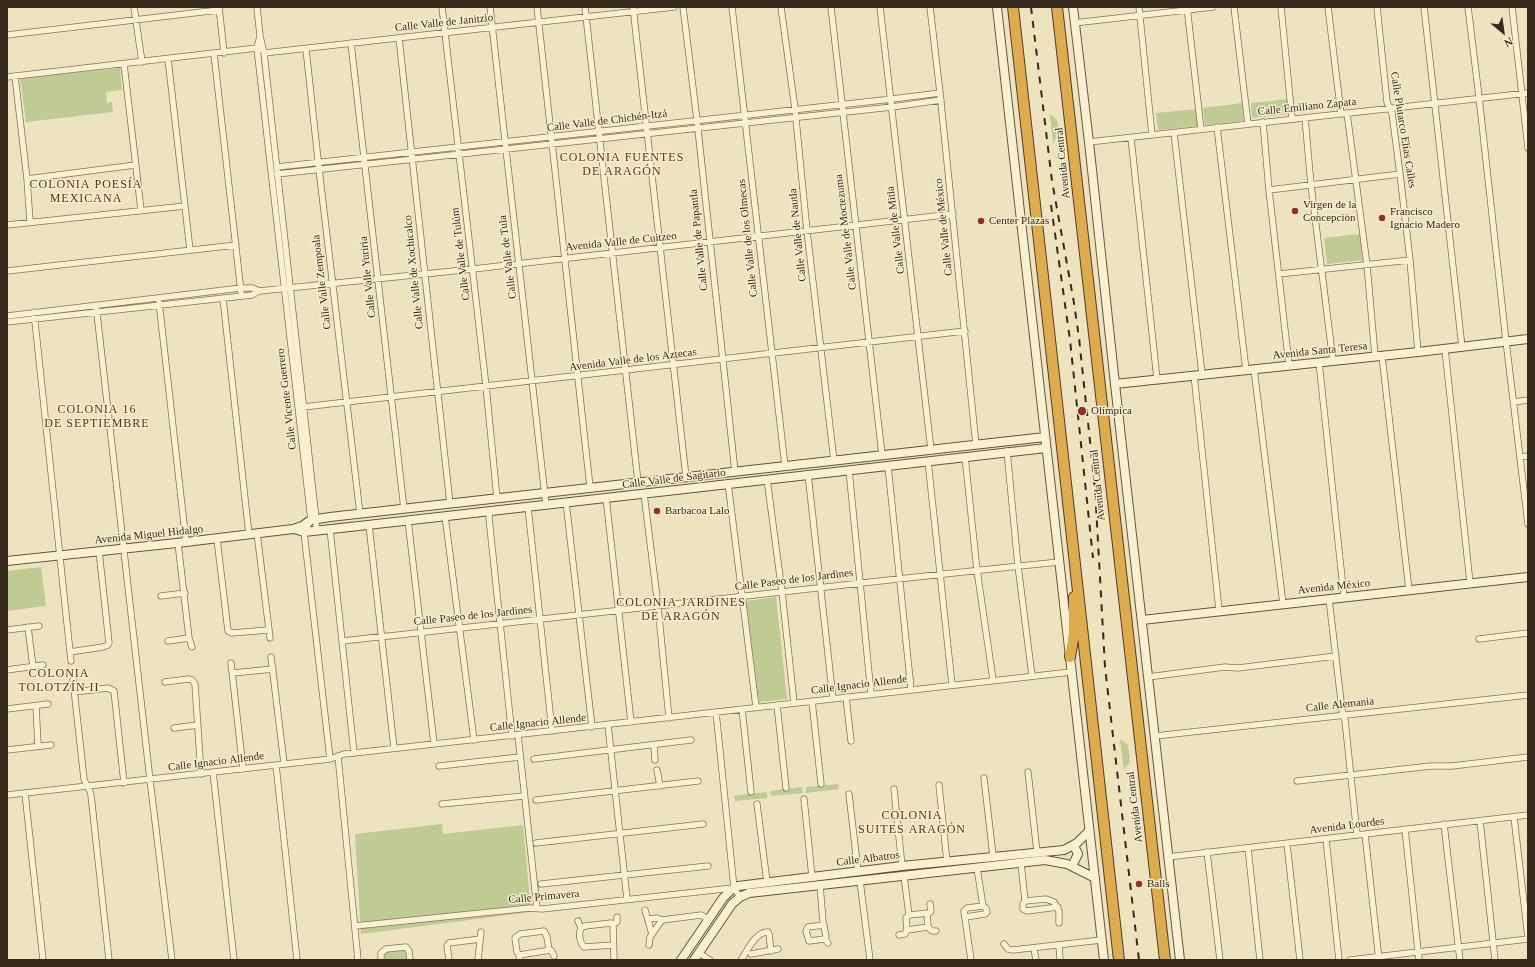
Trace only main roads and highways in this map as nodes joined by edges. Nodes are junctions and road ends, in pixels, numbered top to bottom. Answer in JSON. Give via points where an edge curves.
{"nodes":[{"id":1,"x":1008,"y":7,"type":"edge"},
{"id":2,"x":1013,"y":7,"type":"edge"},
{"id":3,"x":1058,"y":7,"type":"edge"},
{"id":4,"x":1017,"y":45,"type":"junction"},
{"id":5,"x":1076,"y":573,"type":"junction"},
{"id":6,"x":1070,"y":657,"type":"road end"},
{"id":7,"x":1119,"y":960,"type":"edge"},
{"id":8,"x":1165,"y":960,"type":"edge"}],
"edges":[{"from":1,"to":4,"type":"highway"},
{"from":2,"to":4,"type":"highway"},
{"from":3,"to":8,"type":"highway","name":"Avenida Central"},
{"from":4,"to":5,"type":"highway"},
{"from":5,"to":6,"type":"highway","via":[[1074,634]]},
{"from":5,"to":7,"type":"highway"}]}
